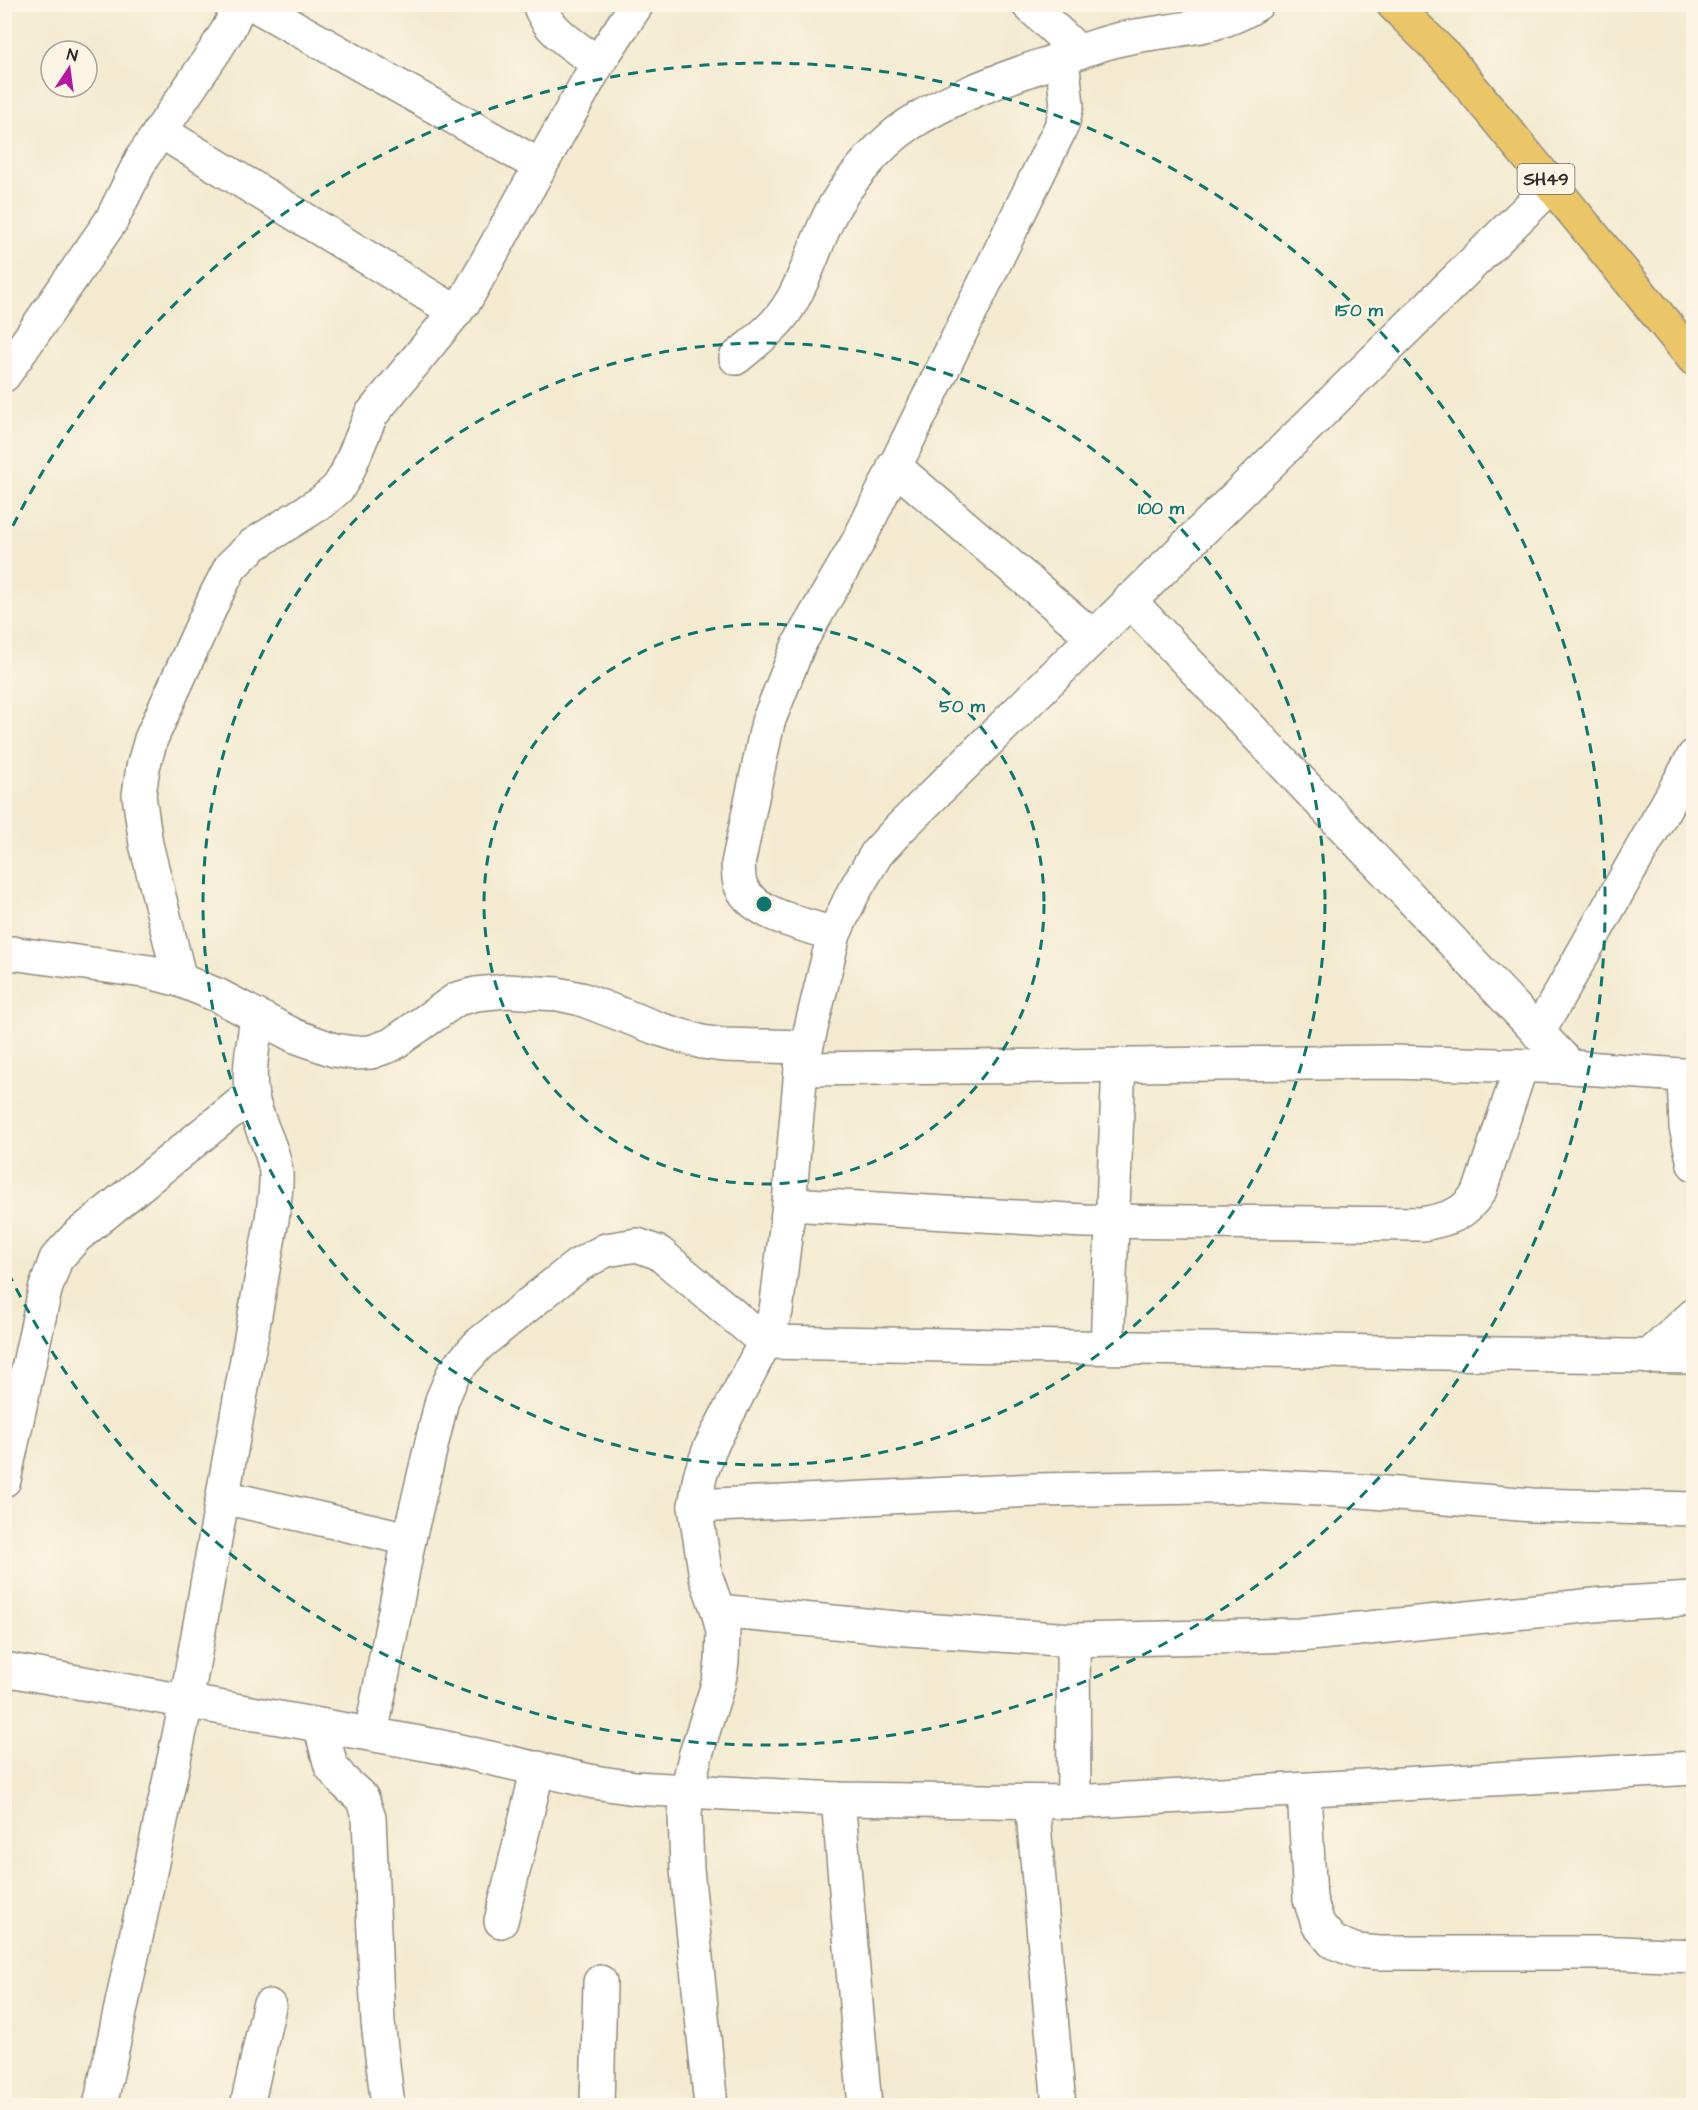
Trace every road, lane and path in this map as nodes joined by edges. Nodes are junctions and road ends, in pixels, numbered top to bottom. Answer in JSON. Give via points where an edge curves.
{"nodes":[{"id":1,"x":240,"y":4,"type":"edge"},
{"id":2,"x":252,"y":4,"type":"edge"},
{"id":3,"x":539,"y":4,"type":"edge"},
{"id":4,"x":637,"y":4,"type":"edge"},
{"id":5,"x":1028,"y":4,"type":"edge"},
{"id":6,"x":1257,"y":4,"type":"edge"},
{"id":7,"x":1393,"y":4,"type":"edge"},
{"id":8,"x":1071,"y":55,"type":"junction"},
{"id":9,"x":598,"y":63,"type":"junction"},
{"id":10,"x":160,"y":131,"type":"junction"},
{"id":11,"x":540,"y":166,"type":"junction"},
{"id":12,"x":1551,"y":186,"type":"junction"},
{"id":13,"x":456,"y":312,"type":"junction"},
{"id":14,"x":736,"y":358,"type":"dead end"},
{"id":15,"x":1694,"y":359,"type":"edge"},
{"id":16,"x":4,"y":375,"type":"edge"},
{"id":17,"x":894,"y":466,"type":"junction"},
{"id":18,"x":1129,"y":600,"type":"junction"},
{"id":19,"x":1093,"y":637,"type":"junction"},
{"id":20,"x":1694,"y":756,"type":"edge"},
{"id":21,"x":834,"y":934,"type":"junction"},
{"id":22,"x":4,"y":952,"type":"edge"},
{"id":23,"x":180,"y":980,"type":"junction"},
{"id":24,"x":257,"y":1017,"type":"junction"},
{"id":25,"x":1538,"y":1033,"type":"junction"},
{"id":26,"x":804,"y":1058,"type":"junction"},
{"id":27,"x":1119,"y":1065,"type":"junction"},
{"id":28,"x":1521,"y":1066,"type":"junction"},
{"id":29,"x":1571,"y":1067,"type":"junction"},
{"id":30,"x":1689,"y":1075,"type":"edge"},
{"id":31,"x":252,"y":1095,"type":"junction"},
{"id":32,"x":1694,"y":1164,"type":"edge"},
{"id":33,"x":789,"y":1204,"type":"junction"},
{"id":34,"x":1113,"y":1221,"type":"junction"},
{"id":35,"x":1694,"y":1315,"type":"edge"},
{"id":36,"x":765,"y":1342,"type":"junction"},
{"id":37,"x":1107,"y":1347,"type":"junction"},
{"id":38,"x":1648,"y":1357,"type":"junction"},
{"id":39,"x":1694,"y":1357,"type":"edge"},
{"id":40,"x":4,"y":1480,"type":"edge"},
{"id":41,"x":223,"y":1497,"type":"junction"},
{"id":42,"x":695,"y":1506,"type":"junction"},
{"id":43,"x":1694,"y":1509,"type":"edge"},
{"id":44,"x":409,"y":1539,"type":"junction"},
{"id":45,"x":1694,"y":1599,"type":"edge"},
{"id":46,"x":718,"y":1611,"type":"junction"},
{"id":47,"x":1073,"y":1640,"type":"junction"},
{"id":48,"x":4,"y":1669,"type":"edge"},
{"id":49,"x":186,"y":1703,"type":"junction"},
{"id":50,"x":320,"y":1725,"type":"junction"},
{"id":51,"x":371,"y":1734,"type":"junction"},
{"id":52,"x":538,"y":1768,"type":"junction"},
{"id":53,"x":1694,"y":1768,"type":"edge"},
{"id":54,"x":1304,"y":1790,"type":"junction"},
{"id":55,"x":687,"y":1791,"type":"junction"},
{"id":56,"x":838,"y":1798,"type":"junction"},
{"id":57,"x":1032,"y":1802,"type":"junction"},
{"id":58,"x":1074,"y":1802,"type":"junction"},
{"id":59,"x":501,"y":1921,"type":"dead end"},
{"id":60,"x":1694,"y":1956,"type":"edge"},
{"id":61,"x":600,"y":1982,"type":"dead end"},
{"id":62,"x":269,"y":2006,"type":"dead end"},
{"id":63,"x":100,"y":2106,"type":"edge"},
{"id":64,"x":247,"y":2106,"type":"edge"},
{"id":65,"x":388,"y":2106,"type":"edge"},
{"id":66,"x":597,"y":2106,"type":"edge"},
{"id":67,"x":711,"y":2106,"type":"edge"},
{"id":68,"x":866,"y":2106,"type":"edge"},
{"id":69,"x":1059,"y":2106,"type":"edge"}],
"edges":[{"from":1,"to":10,"type":"street","via":[[214,52]]},
{"from":2,"to":11,"type":"street"},
{"from":3,"to":9,"type":"street","via":[[543,16],[561,36]]},
{"from":4,"to":9,"type":"street"},
{"from":5,"to":8,"type":"street"},
{"from":6,"to":8,"type":"street","via":[[1218,24],[1130,37]]},
{"from":7,"to":12,"type":"main road","number":"SH49","via":[[1448,59]]},
{"from":8,"to":14,"type":"street","via":[[966,93],[907,125],[883,144],[827,219],[790,304],[776,323]]},
{"from":8,"to":17,"type":"street","via":[[1062,125]]},
{"from":9,"to":11,"type":"street"},
{"from":10,"to":13,"type":"street"},
{"from":10,"to":16,"type":"street","via":[[111,221]]},
{"from":11,"to":13,"type":"street"},
{"from":12,"to":15,"type":"main road","number":"SH49"},
{"from":12,"to":18,"type":"street"},
{"from":13,"to":23,"type":"street","via":[[371,415],[338,488],[253,545],[231,566],[151,739],[139,795],[142,823]]},
{"from":17,"to":19,"type":"street"},
{"from":17,"to":21,"type":"street","via":[[844,569],[799,644],[783,680],[761,750],[738,864],[740,884],[751,902],[768,912]]},
{"from":18,"to":19,"type":"street"},
{"from":18,"to":25,"type":"street"},
{"from":19,"to":21,"type":"street","via":[[877,853]]},
{"from":20,"to":25,"type":"street"},
{"from":21,"to":26,"type":"street"},
{"from":22,"to":23,"type":"street","via":[[150,972]]},
{"from":23,"to":24,"type":"street"},
{"from":24,"to":26,"type":"street","via":[[334,1050],[371,1052],[409,1035],[457,999],[506,991],[533,992],[581,999],[702,1042]]},
{"from":24,"to":31,"type":"street","via":[[250,1070]]},
{"from":25,"to":29,"type":"street"},
{"from":26,"to":27,"type":"street"},
{"from":26,"to":33,"type":"street"},
{"from":27,"to":28,"type":"street","via":[[1392,1062]]},
{"from":27,"to":34,"type":"street"},
{"from":28,"to":29,"type":"street"},
{"from":28,"to":34,"type":"street","via":[[1480,1190],[1461,1213],[1445,1220],[1422,1224]]},
{"from":29,"to":30,"type":"street"},
{"from":30,"to":32,"type":"street","via":[[1686,1127]]},
{"from":31,"to":40,"type":"street","via":[[76,1237],[56,1259],[45,1290]]},
{"from":31,"to":41,"type":"street","via":[[276,1171],[276,1187]]},
{"from":33,"to":34,"type":"street"},
{"from":33,"to":36,"type":"street","via":[[776,1311]]},
{"from":34,"to":37,"type":"street"},
{"from":35,"to":38,"type":"street"},
{"from":36,"to":37,"type":"street"},
{"from":36,"to":42,"type":"street","via":[[711,1448],[700,1476]]},
{"from":36,"to":44,"type":"street","via":[[659,1253],[637,1245],[606,1250],[577,1266],[479,1344],[454,1372],[442,1400]]},
{"from":37,"to":38,"type":"street"},
{"from":38,"to":39,"type":"street"},
{"from":41,"to":44,"type":"street"},
{"from":41,"to":49,"type":"street"},
{"from":42,"to":43,"type":"street","via":[[1036,1490],[1254,1486],[1554,1506]]},
{"from":42,"to":46,"type":"street","via":[[706,1577]]},
{"from":44,"to":51,"type":"street"},
{"from":45,"to":47,"type":"street","via":[[1604,1604],[1300,1635]]},
{"from":46,"to":47,"type":"street"},
{"from":46,"to":55,"type":"street","via":[[723,1662]]},
{"from":47,"to":58,"type":"street"},
{"from":48,"to":49,"type":"street"},
{"from":49,"to":50,"type":"street"},
{"from":49,"to":63,"type":"street"},
{"from":50,"to":51,"type":"street"},
{"from":50,"to":65,"type":"street","via":[[331,1766],[362,1798],[369,1818],[378,2023]]},
{"from":51,"to":52,"type":"street"},
{"from":52,"to":55,"type":"street","via":[[634,1788]]},
{"from":52,"to":59,"type":"street"},
{"from":53,"to":54,"type":"street"},
{"from":54,"to":58,"type":"street"},
{"from":54,"to":60,"type":"street","via":[[1310,1899],[1318,1924],[1333,1942],[1357,1951],[1380,1953]]},
{"from":55,"to":56,"type":"street"},
{"from":55,"to":67,"type":"street","via":[[687,1869]]},
{"from":56,"to":57,"type":"street"},
{"from":56,"to":68,"type":"street"},
{"from":57,"to":58,"type":"street"},
{"from":57,"to":69,"type":"street"},
{"from":61,"to":66,"type":"street"},
{"from":62,"to":64,"type":"street"}]}
